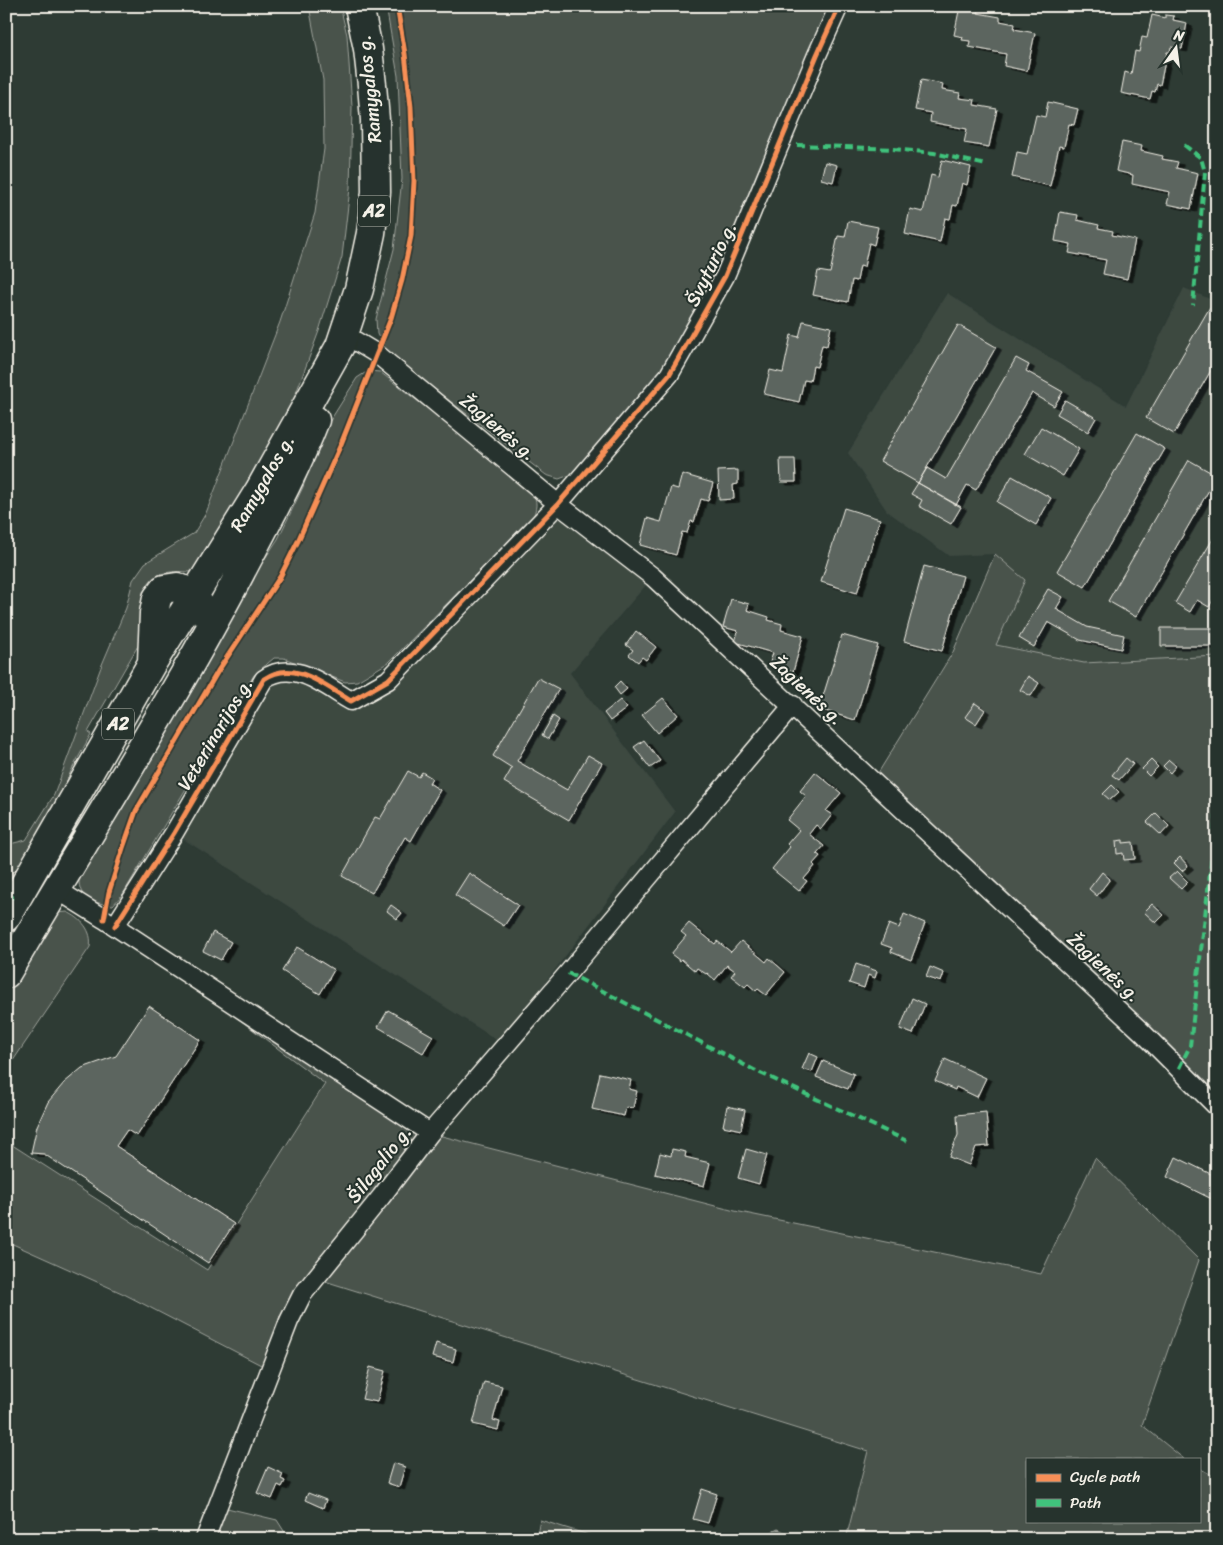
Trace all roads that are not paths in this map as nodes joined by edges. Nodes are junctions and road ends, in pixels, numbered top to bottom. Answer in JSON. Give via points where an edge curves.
{"nodes":[{"id":1,"x":359,"y":6,"type":"edge"},
{"id":2,"x":839,"y":6,"type":"edge"},
{"id":3,"x":342,"y":340,"type":"junction"},
{"id":4,"x":558,"y":504,"type":"junction"},
{"id":5,"x":194,"y":594,"type":"junction"},
{"id":6,"x":206,"y":636,"type":"junction"},
{"id":7,"x":793,"y":705,"type":"junction"},
{"id":8,"x":56,"y":889,"type":"junction"},
{"id":9,"x":6,"y":917,"type":"edge"},
{"id":10,"x":115,"y":926,"type":"junction"},
{"id":11,"x":6,"y":974,"type":"edge"},
{"id":12,"x":1217,"y":1107,"type":"edge"},
{"id":13,"x":430,"y":1133,"type":"junction"},
{"id":14,"x":206,"y":1539,"type":"edge"}],
"edges":[{"from":1,"to":3,"type":"highway","name":"Ramygalos g.","number":"A2","via":[[373,94],[376,192],[360,289]]},
{"from":2,"to":4,"type":"street","name":"Švyturio g.","via":[[725,276],[679,359],[669,375]]},
{"from":3,"to":4,"type":"street","name":"Žagienės g.","via":[[377,354]]},
{"from":3,"to":5,"type":"highway","name":"Ramygalos g.","number":"A2","via":[[259,491]]},
{"from":3,"to":6,"type":"highway","number":"A2","via":[[304,447]]},
{"from":4,"to":7,"type":"street","name":"Žagienės g.","via":[[654,577]]},
{"from":4,"to":10,"type":"street","name":"Veterinarijos g.","via":[[388,680],[351,701],[303,673],[291,670],[272,673],[264,679]]},
{"from":5,"to":6,"type":"highway","via":[[204,617]]},
{"from":5,"to":9,"type":"highway","number":"A2","via":[[177,587],[164,590],[157,598],[152,663]]},
{"from":6,"to":8,"type":"highway","number":"A2"},
{"from":7,"to":12,"type":"street","name":"Žagienės g.","via":[[1142,1032]]},
{"from":7,"to":13,"type":"street"},
{"from":8,"to":10,"type":"street","name":"Šilagalio g."},
{"from":8,"to":11,"type":"highway","number":"A2"},
{"from":10,"to":13,"type":"street","name":"Šilagalio g."},
{"from":13,"to":14,"type":"street","name":"Šilagalio g.","via":[[302,1295],[288,1321]]}]}
